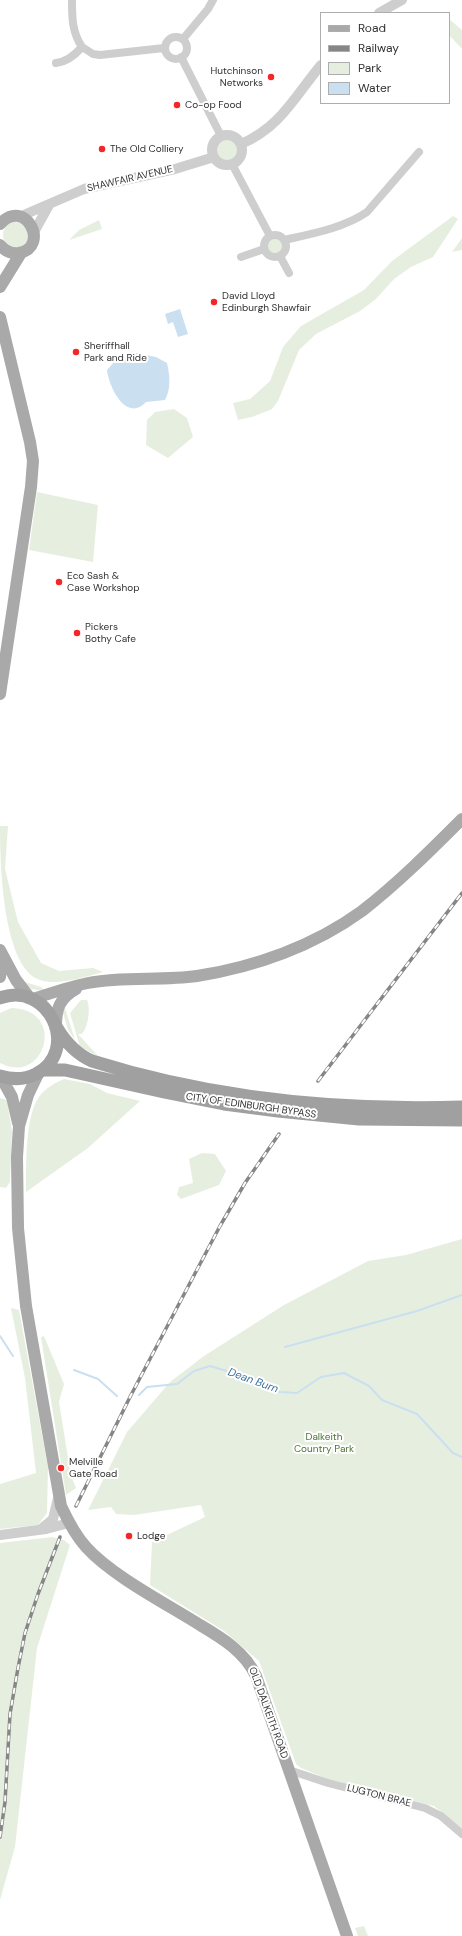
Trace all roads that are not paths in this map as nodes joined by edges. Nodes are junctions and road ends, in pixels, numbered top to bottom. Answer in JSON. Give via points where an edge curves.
{"nodes":[{"id":1,"x":72,"y":0,"type":"edge"},
{"id":2,"x":214,"y":0,"type":"edge"},
{"id":3,"x":402,"y":0,"type":"edge"},
{"id":4,"x":381,"y":12,"type":"edge"},
{"id":5,"x":182,"y":39,"type":"junction"},
{"id":6,"x":82,"y":47,"type":"junction"},
{"id":7,"x":164,"y":48,"type":"junction"},
{"id":8,"x":181,"y":57,"type":"junction"},
{"id":9,"x":56,"y":63,"type":"dead end"},
{"id":10,"x":320,"y":66,"type":"edge"},
{"id":11,"x":221,"y":136,"type":"junction"},
{"id":12,"x":241,"y":144,"type":"junction"},
{"id":13,"x":419,"y":152,"type":"dead end"},
{"id":14,"x":214,"y":157,"type":"junction"},
{"id":15,"x":232,"y":164,"type":"junction"},
{"id":16,"x":49,"y":205,"type":"junction"},
{"id":17,"x":7,"y":218,"type":"edge"},
{"id":18,"x":34,"y":232,"type":"junction"},
{"id":19,"x":270,"y":236,"type":"junction"},
{"id":20,"x":284,"y":240,"type":"junction"},
{"id":21,"x":0,"y":249,"type":"edge"},
{"id":22,"x":264,"y":249,"type":"junction"},
{"id":23,"x":21,"y":253,"type":"junction"},
{"id":24,"x":280,"y":256,"type":"junction"},
{"id":25,"x":241,"y":257,"type":"dead end"},
{"id":26,"x":288,"y":273,"type":"dead end"},
{"id":27,"x":0,"y":287,"type":"edge"},
{"id":28,"x":0,"y":317,"type":"edge"},
{"id":29,"x":0,"y":694,"type":"edge"},
{"id":30,"x":462,"y":819,"type":"edge"},
{"id":31,"x":0,"y":950,"type":"edge"},
{"id":32,"x":0,"y":957,"type":"edge"},
{"id":33,"x":0,"y":977,"type":"edge"},
{"id":34,"x":82,"y":985,"type":"junction"},
{"id":35,"x":0,"y":998,"type":"edge"},
{"id":36,"x":31,"y":998,"type":"junction"},
{"id":37,"x":56,"y":1027,"type":"junction"},
{"id":38,"x":41,"y":1071,"type":"junction"},
{"id":39,"x":0,"y":1077,"type":"edge"},
{"id":40,"x":462,"y":1107,"type":"edge"},
{"id":41,"x":462,"y":1120,"type":"edge"},
{"id":42,"x":19,"y":1126,"type":"junction"},
{"id":43,"x":59,"y":1496,"type":"junction"},
{"id":44,"x":68,"y":1523,"type":"junction"},
{"id":45,"x":37,"y":1530,"type":"junction"},
{"id":46,"x":0,"y":1535,"type":"edge"},
{"id":47,"x":289,"y":1770,"type":"junction"},
{"id":48,"x":462,"y":1834,"type":"edge"},
{"id":49,"x":347,"y":1936,"type":"edge"}],
"edges":[{"from":1,"to":6,"type":"street","via":[[72,24]]},
{"from":2,"to":5,"type":"street"},
{"from":3,"to":4,"type":"street"},
{"from":5,"to":7,"type":"street","via":[[170,38]]},
{"from":5,"to":8,"type":"street","via":[[187,50]]},
{"from":6,"to":7,"type":"street","via":[[100,55]]},
{"from":6,"to":9,"type":"street","via":[[67,60]]},
{"from":7,"to":8,"type":"street","via":[[170,58]]},
{"from":8,"to":11,"type":"street"},
{"from":10,"to":12,"type":"street","via":[[279,120]]},
{"from":11,"to":12,"type":"street","via":[[232,136]]},
{"from":11,"to":14,"type":"street","via":[[213,143]]},
{"from":12,"to":15,"type":"street","via":[[242,153]]},
{"from":13,"to":20,"type":"street","via":[[367,212],[357,218]]},
{"from":14,"to":15,"type":"street","via":[[222,164]]},
{"from":14,"to":16,"type":"street","name":"SHAWFAIR AVENUE","via":[[175,169],[84,189]]},
{"from":15,"to":19,"type":"street"},
{"from":16,"to":17,"type":"street","name":"SHAWFAIR AVENUE"},
{"from":16,"to":18,"type":"street"},
{"from":17,"to":18,"type":"main road","via":[[29,222]]},
{"from":18,"to":23,"type":"main road","via":[[30,247]]},
{"from":19,"to":20,"type":"street","via":[[278,235]]},
{"from":19,"to":22,"type":"street","via":[[265,241]]},
{"from":20,"to":24,"type":"street","via":[[285,249]]},
{"from":21,"to":23,"type":"main road","via":[[13,254]]},
{"from":22,"to":24,"type":"street","via":[[272,257]]},
{"from":22,"to":25,"type":"street"},
{"from":23,"to":27,"type":"main road"},
{"from":24,"to":26,"type":"street"},
{"from":28,"to":29,"type":"main road","via":[[33,462],[32,486]]},
{"from":30,"to":34,"type":"main road","via":[[417,864],[361,911],[296,948],[270,958],[203,975],[106,981]]},
{"from":31,"to":36,"type":"main road","via":[[16,980]]},
{"from":32,"to":33,"type":"main road"},
{"from":34,"to":36,"type":"main road"},
{"from":34,"to":37,"type":"main road","via":[[61,1000],[56,1015]]},
{"from":35,"to":36,"type":"highway","via":[[13,995]]},
{"from":36,"to":37,"type":"highway","name":"CITY OF EDINBURGH BYPASS","via":[[47,1009]]},
{"from":37,"to":38,"type":"highway","via":[[58,1038],[55,1051]]},
{"from":37,"to":40,"type":"highway","name":"CITY OF EDINBURGH BYPASS","via":[[73,1049],[92,1061],[216,1090],[366,1107]]},
{"from":38,"to":39,"type":"highway","via":[[19,1080]]},
{"from":38,"to":41,"type":"highway","name":"CITY OF EDINBURGH BYPASS","via":[[65,1070],[224,1104],[278,1111],[359,1119]]},
{"from":38,"to":42,"type":"main road","via":[[28,1095]]},
{"from":39,"to":42,"type":"main road","via":[[12,1097]]},
{"from":42,"to":43,"type":"main road","name":"OLD DALKEITH ROAD","via":[[16,1195],[24,1290]]},
{"from":43,"to":44,"type":"main road","name":"OLD DALKEITH ROAD"},
{"from":43,"to":45,"type":"street","via":[[53,1519],[45,1527]]},
{"from":44,"to":45,"type":"street"},
{"from":44,"to":47,"type":"main road","name":"OLD DALKEITH ROAD","via":[[87,1548],[104,1563],[219,1637],[246,1660],[256,1676]]},
{"from":45,"to":46,"type":"street"},
{"from":47,"to":48,"type":"street","name":"LUGTON BRAE","via":[[328,1783],[425,1808],[441,1816]]},
{"from":47,"to":49,"type":"main road","name":"OLD DALKEITH ROAD"}]}
